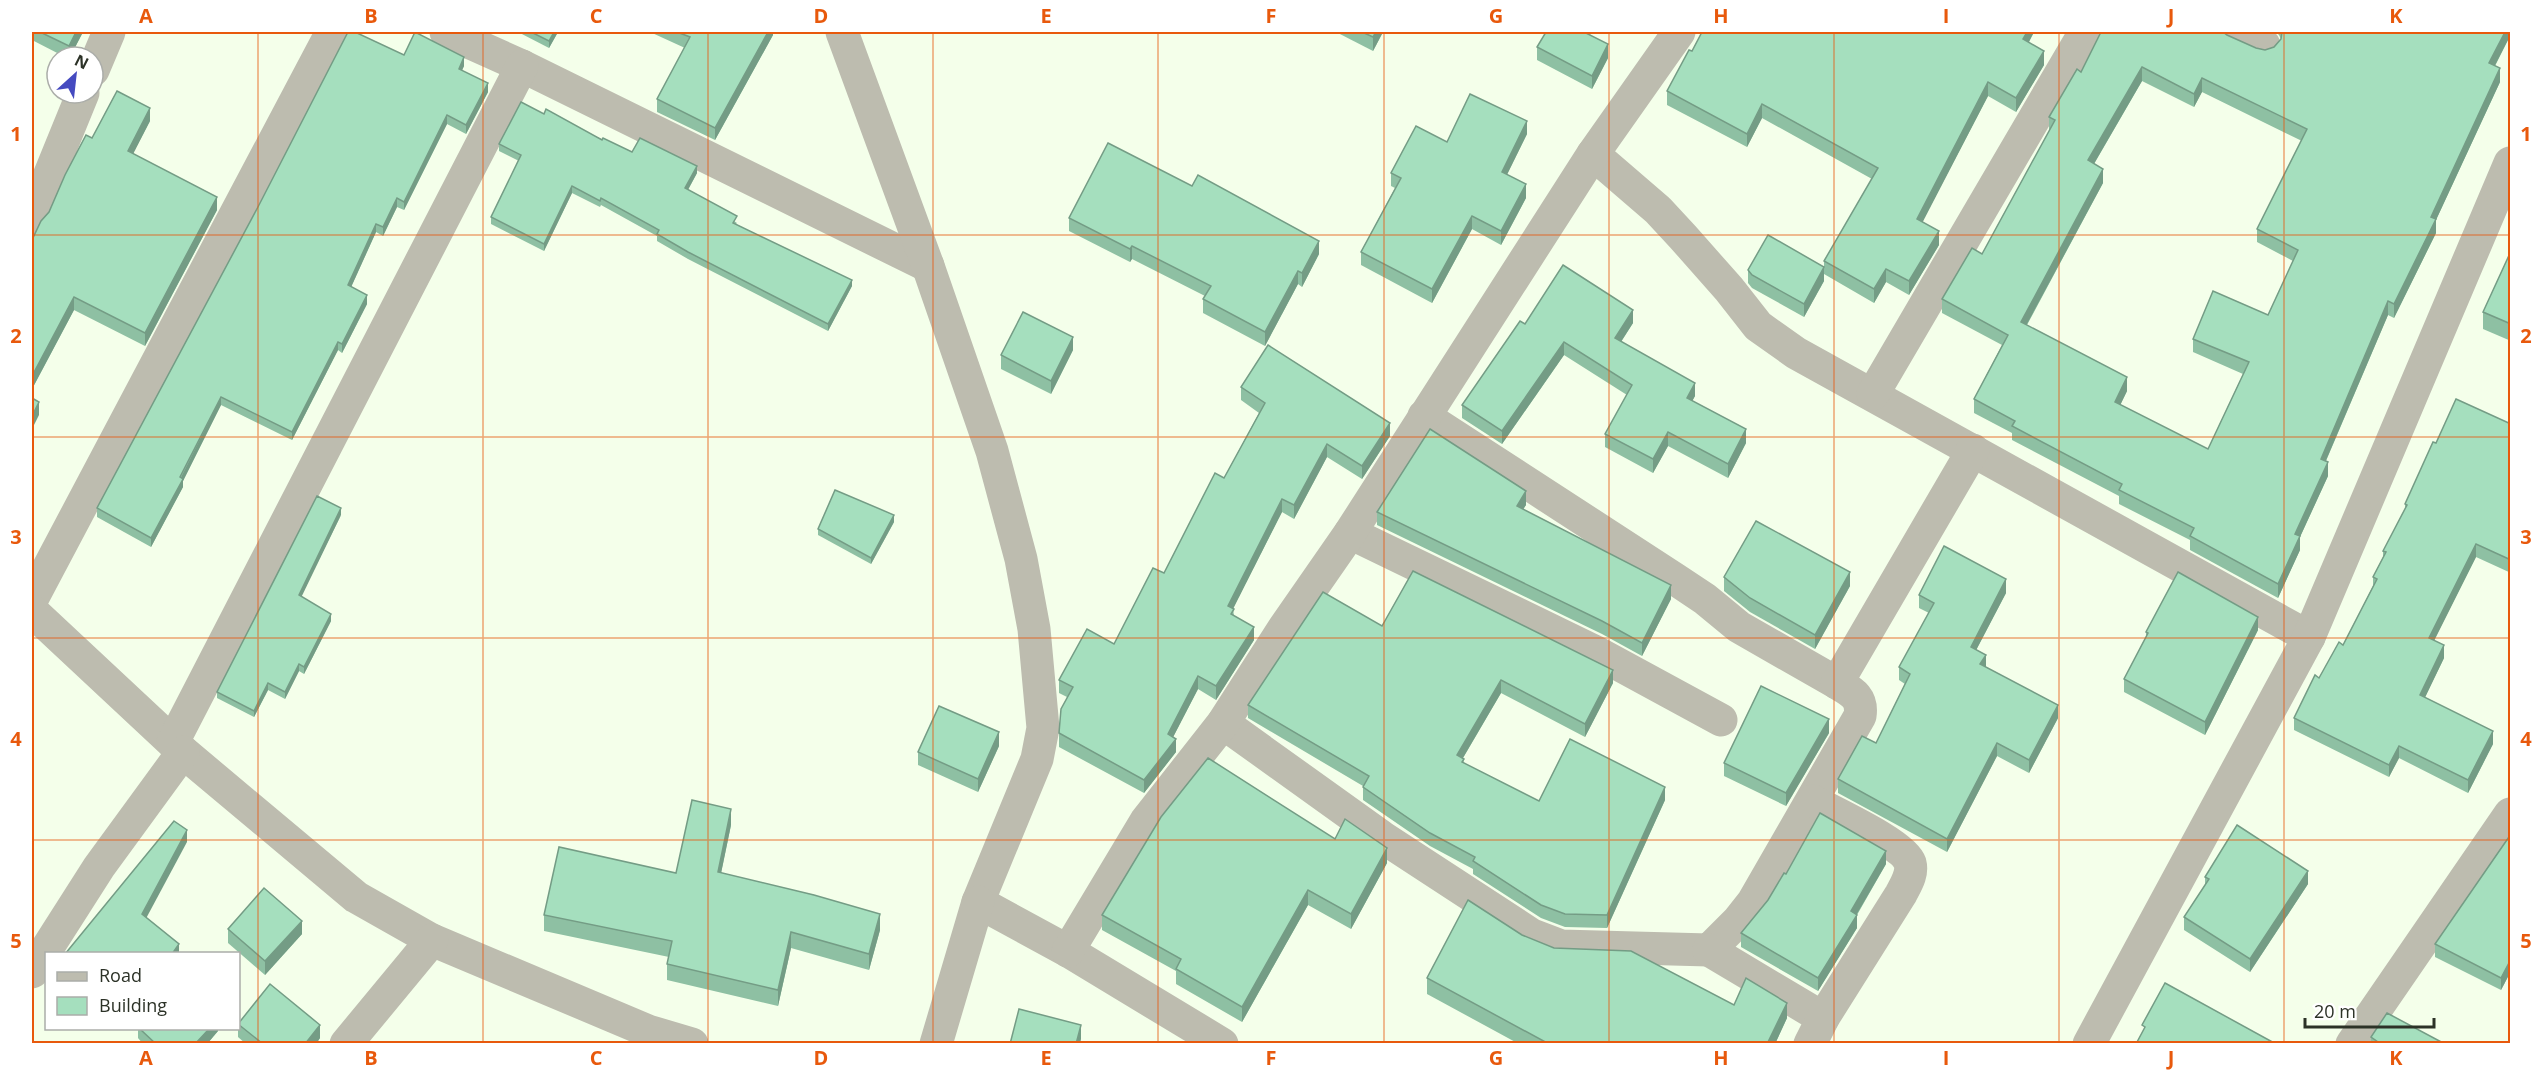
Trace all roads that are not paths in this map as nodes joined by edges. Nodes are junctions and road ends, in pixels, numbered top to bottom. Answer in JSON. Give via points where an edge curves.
{"nodes":[{"id":1,"x":332,"y":32,"type":"edge"},
{"id":2,"x":446,"y":32,"type":"edge"},
{"id":3,"x":842,"y":32,"type":"edge"},
{"id":4,"x":1679,"y":32,"type":"edge"},
{"id":5,"x":2085,"y":32,"type":"edge"},
{"id":6,"x":2235,"y":32,"type":"edge"},
{"id":7,"x":2264,"y":45,"type":"dead end"},
{"id":8,"x":522,"y":66,"type":"junction"},
{"id":9,"x":78,"y":105,"type":"edge"},
{"id":10,"x":1593,"y":154,"type":"junction"},
{"id":11,"x":2511,"y":163,"type":"edge"},
{"id":12,"x":32,"y":218,"type":"edge"},
{"id":13,"x":928,"y":266,"type":"junction"},
{"id":14,"x":1873,"y":394,"type":"junction"},
{"id":15,"x":1424,"y":416,"type":"junction"},
{"id":16,"x":1973,"y":450,"type":"junction"},
{"id":17,"x":1350,"y":533,"type":"junction"},
{"id":18,"x":32,"y":599,"type":"edge"},
{"id":19,"x":32,"y":610,"type":"edge"},
{"id":20,"x":2309,"y":637,"type":"junction"},
{"id":21,"x":1837,"y":683,"type":"junction"},
{"id":22,"x":1721,"y":720,"type":"dead end"},
{"id":23,"x":1223,"y":723,"type":"junction"},
{"id":24,"x":178,"y":747,"type":"junction"},
{"id":25,"x":1812,"y":801,"type":"junction"},
{"id":26,"x":2511,"y":814,"type":"edge"},
{"id":27,"x":978,"y":902,"type":"junction"},
{"id":28,"x":432,"y":940,"type":"junction"},
{"id":29,"x":1709,"y":950,"type":"junction"},
{"id":30,"x":1068,"y":951,"type":"junction"},
{"id":31,"x":32,"y":972,"type":"edge"},
{"id":32,"x":1817,"y":1031,"type":"edge"},
{"id":33,"x":647,"y":1037,"type":"edge"},
{"id":34,"x":346,"y":1044,"type":"edge"},
{"id":35,"x":692,"y":1044,"type":"edge"},
{"id":36,"x":936,"y":1044,"type":"edge"},
{"id":37,"x":1222,"y":1044,"type":"edge"},
{"id":38,"x":2089,"y":1044,"type":"edge"},
{"id":39,"x":2352,"y":1044,"type":"edge"}],
"edges":[{"from":1,"to":18,"type":"street"},
{"from":2,"to":8,"type":"street"},
{"from":3,"to":13,"type":"street"},
{"from":4,"to":10,"type":"street"},
{"from":5,"to":14,"type":"street"},
{"from":6,"to":7,"type":"street"},
{"from":8,"to":13,"type":"street"},
{"from":8,"to":24,"type":"street"},
{"from":9,"to":12,"type":"street"},
{"from":10,"to":14,"type":"street","via":[[1658,210],[1758,326],[1796,353]]},
{"from":10,"to":15,"type":"street"},
{"from":11,"to":20,"type":"street"},
{"from":13,"to":27,"type":"street","via":[[992,451],[1015,537],[1034,629],[1041,698],[1043,728],[1037,759]]},
{"from":14,"to":16,"type":"street"},
{"from":15,"to":17,"type":"street"},
{"from":15,"to":21,"type":"street","via":[[1705,598],[1739,627]]},
{"from":16,"to":20,"type":"street"},
{"from":16,"to":21,"type":"street"},
{"from":17,"to":22,"type":"street","via":[[1594,651]]},
{"from":17,"to":23,"type":"street"},
{"from":19,"to":24,"type":"street"},
{"from":20,"to":38,"type":"street"},
{"from":21,"to":25,"type":"street","via":[[1859,699],[1860,716]]},
{"from":23,"to":29,"type":"street","via":[[1382,837],[1532,935],[1561,946]]},
{"from":23,"to":30,"type":"street","via":[[1146,821]]},
{"from":24,"to":28,"type":"street","via":[[356,897]]},
{"from":24,"to":31,"type":"street"},
{"from":25,"to":29,"type":"street","via":[[1753,902]]},
{"from":25,"to":32,"type":"street","via":[[1888,842],[1910,862],[1910,874],[1901,894]]},
{"from":26,"to":39,"type":"street"},
{"from":27,"to":30,"type":"street"},
{"from":27,"to":36,"type":"street"},
{"from":28,"to":33,"type":"street"},
{"from":28,"to":34,"type":"street"},
{"from":29,"to":32,"type":"street"},
{"from":30,"to":37,"type":"street"},
{"from":33,"to":35,"type":"street"}]}
